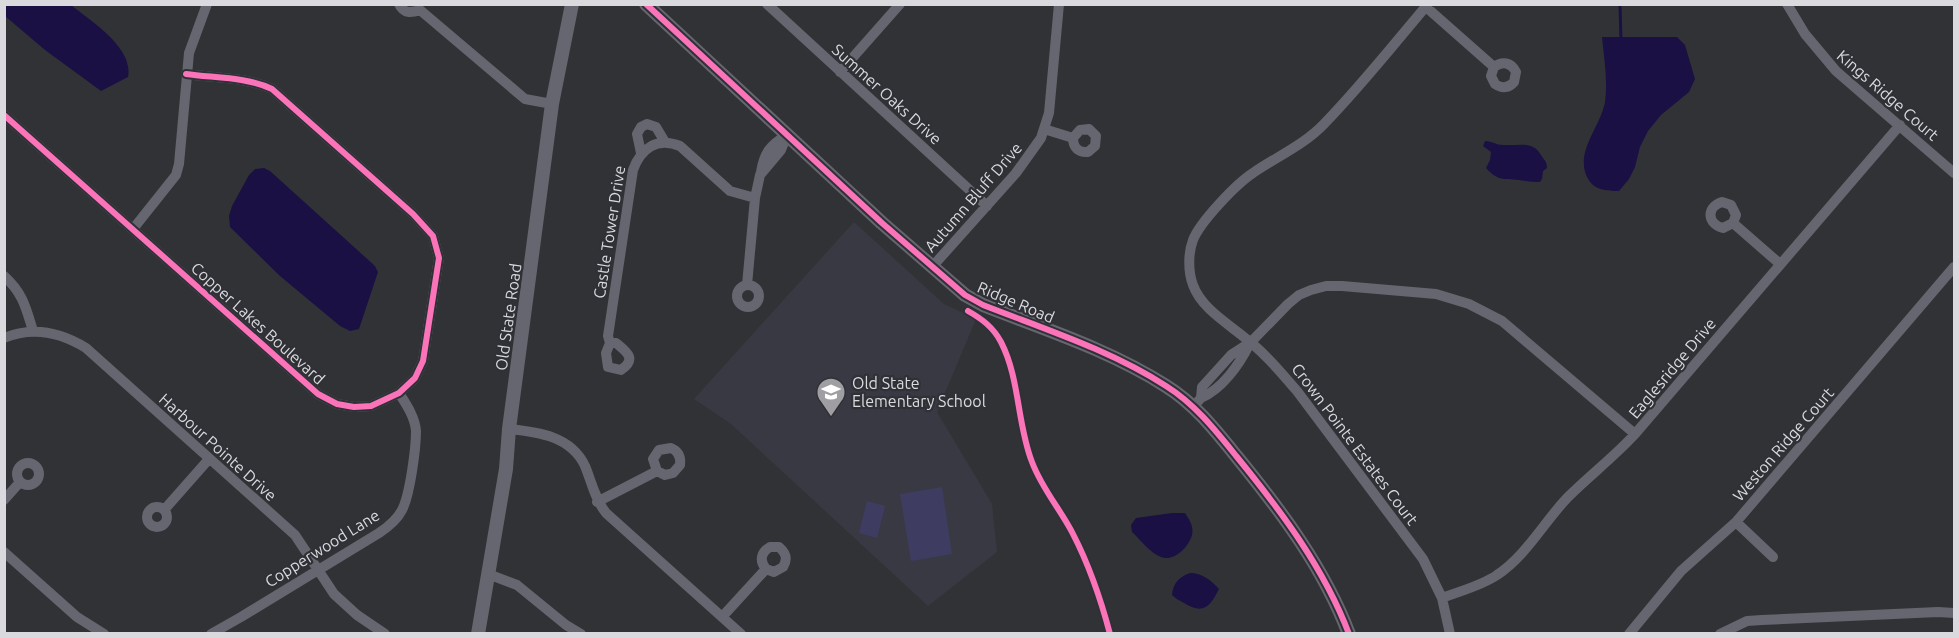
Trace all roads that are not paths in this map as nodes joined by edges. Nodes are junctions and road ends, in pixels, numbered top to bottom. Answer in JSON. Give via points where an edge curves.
{"nodes":[{"id":1,"x":399,"y":4,"type":"edge"},
{"id":2,"x":572,"y":4,"type":"edge"},
{"id":3,"x":646,"y":4,"type":"edge"},
{"id":4,"x":767,"y":4,"type":"edge"},
{"id":5,"x":900,"y":4,"type":"edge"},
{"id":6,"x":1059,"y":4,"type":"edge"},
{"id":7,"x":1787,"y":4,"type":"edge"},
{"id":8,"x":203,"y":6,"type":"edge"},
{"id":9,"x":1427,"y":6,"type":"edge"},
{"id":10,"x":421,"y":7,"type":"edge"},
{"id":11,"x":1494,"y":67,"type":"dead end"},
{"id":12,"x":840,"y":72,"type":"junction"},
{"id":13,"x":186,"y":74,"type":"junction"},
{"id":14,"x":552,"y":105,"type":"junction"},
{"id":15,"x":4,"y":115,"type":"edge"},
{"id":16,"x":1900,"y":126,"type":"junction"},
{"id":17,"x":1044,"y":129,"type":"junction"},
{"id":18,"x":787,"y":135,"type":"junction"},
{"id":19,"x":1073,"y":138,"type":"dead end"},
{"id":20,"x":665,"y":142,"type":"junction"},
{"id":21,"x":641,"y":153,"type":"junction"},
{"id":22,"x":1954,"y":173,"type":"edge"},
{"id":23,"x":755,"y":198,"type":"junction"},
{"id":24,"x":987,"y":206,"type":"junction"},
{"id":25,"x":1733,"y":223,"type":"dead end"},
{"id":26,"x":133,"y":229,"type":"junction"},
{"id":27,"x":1780,"y":264,"type":"junction"},
{"id":28,"x":932,"y":267,"type":"junction"},
{"id":29,"x":1954,"y":267,"type":"edge"},
{"id":30,"x":4,"y":276,"type":"edge"},
{"id":31,"x":747,"y":285,"type":"dead end"},
{"id":32,"x":33,"y":331,"type":"junction"},
{"id":33,"x":4,"y":338,"type":"edge"},
{"id":34,"x":1251,"y":342,"type":"junction"},
{"id":35,"x":610,"y":343,"type":"dead end"},
{"id":36,"x":399,"y":393,"type":"junction"},
{"id":37,"x":1197,"y":403,"type":"junction"},
{"id":38,"x":509,"y":429,"type":"junction"},
{"id":39,"x":1635,"y":434,"type":"junction"},
{"id":40,"x":209,"y":459,"type":"junction"},
{"id":41,"x":657,"y":471,"type":"dead end"},
{"id":42,"x":20,"y":482,"type":"dead end"},
{"id":43,"x":4,"y":500,"type":"edge"},
{"id":44,"x":597,"y":502,"type":"junction"},
{"id":45,"x":164,"y":510,"type":"dead end"},
{"id":46,"x":1736,"y":522,"type":"junction"},
{"id":47,"x":4,"y":552,"type":"edge"},
{"id":48,"x":1773,"y":557,"type":"dead end"},
{"id":49,"x":766,"y":569,"type":"dead end"},
{"id":50,"x":318,"y":570,"type":"junction"},
{"id":51,"x":488,"y":574,"type":"junction"},
{"id":52,"x":1442,"y":598,"type":"junction"},
{"id":53,"x":1954,"y":613,"type":"edge"},
{"id":54,"x":722,"y":617,"type":"junction"},
{"id":55,"x":226,"y":630,"type":"edge"},
{"id":56,"x":104,"y":633,"type":"edge"},
{"id":57,"x":211,"y":633,"type":"edge"},
{"id":58,"x":385,"y":633,"type":"edge"},
{"id":59,"x":478,"y":633,"type":"edge"},
{"id":60,"x":581,"y":633,"type":"edge"},
{"id":61,"x":741,"y":633,"type":"edge"},
{"id":62,"x":1349,"y":633,"type":"edge"},
{"id":63,"x":1450,"y":633,"type":"edge"},
{"id":64,"x":1629,"y":633,"type":"edge"},
{"id":65,"x":1720,"y":633,"type":"edge"}],
"edges":[{"from":1,"to":10,"type":"street","via":[[410,13]]},
{"from":2,"to":14,"type":"street","name":"Old State Road"},
{"from":3,"to":18,"type":"street","name":"Ridge Road"},
{"from":4,"to":12,"type":"street","name":"Summer Oaks Drive"},
{"from":5,"to":12,"type":"street"},
{"from":6,"to":17,"type":"street","name":"Autumn Bluff Drive","via":[[1049,113]]},
{"from":7,"to":16,"type":"street","name":"Kings Ridge Court","via":[[1830,65]]},
{"from":8,"to":13,"type":"street"},
{"from":9,"to":11,"type":"street"},
{"from":9,"to":34,"type":"street","name":"Crown Pointe Estates Court","via":[[1323,126],[1241,183],[1193,238],[1193,285],[1209,309]]},
{"from":10,"to":14,"type":"street","via":[[525,99]]},
{"from":12,"to":24,"type":"street","name":"Summer Oaks Drive"},
{"from":13,"to":26,"type":"street","via":[[176,175]]},
{"from":13,"to":36,"type":"street","name":"Copper Lakes Boulevard","via":[[246,81],[272,89],[433,236],[439,258],[423,361],[415,378]]},
{"from":14,"to":38,"type":"street","name":"Old State Road"},
{"from":15,"to":26,"type":"street","name":"Copper Lakes Boulevard"},
{"from":16,"to":22,"type":"street","name":"Kings Ridge Court"},
{"from":16,"to":27,"type":"street","name":"Eaglesridge Drive"},
{"from":17,"to":19,"type":"street"},
{"from":17,"to":24,"type":"street","name":"Autumn Bluff Drive","via":[[1036,146]]},
{"from":18,"to":23,"type":"street","via":[[781,150],[760,175]]},
{"from":18,"to":28,"type":"street","name":"Ridge Road"},
{"from":20,"to":21,"type":"street","name":"Castle Tower Drive"},
{"from":20,"to":21,"type":"street","via":[[656,127],[647,124],[637,134]]},
{"from":20,"to":23,"type":"street","via":[[680,146],[730,191]]},
{"from":21,"to":35,"type":"street","name":"Castle Tower Drive","via":[[633,170]]},
{"from":23,"to":31,"type":"street"},
{"from":24,"to":28,"type":"street","name":"Autumn Bluff Drive"},
{"from":25,"to":27,"type":"street"},
{"from":26,"to":36,"type":"street","name":"Copper Lakes Boulevard","via":[[318,394],[354,407]]},
{"from":27,"to":39,"type":"street","name":"Eaglesridge Drive"},
{"from":28,"to":37,"type":"street","name":"Ridge Road","via":[[983,305],[1081,343]]},
{"from":29,"to":46,"type":"street","name":"Weston Ridge Court"},
{"from":30,"to":32,"type":"street","via":[[23,298]]},
{"from":32,"to":33,"type":"street","name":"Harbour Pointe Drive"},
{"from":32,"to":40,"type":"street","name":"Harbour Pointe Drive","via":[[71,339],[86,348]]},
{"from":34,"to":37,"type":"street","via":[[1231,355],[1202,387]]},
{"from":34,"to":39,"type":"street","via":[[1299,295],[1326,286],[1444,296],[1502,321]]},
{"from":34,"to":52,"type":"street","name":"Crown Pointe Estates Court","via":[[1297,391],[1387,510],[1423,559]]},
{"from":36,"to":50,"type":"street","name":"Copperwood Lane","via":[[416,430],[402,509],[389,526]]},
{"from":37,"to":62,"type":"street","name":"Ridge Road","via":[[1284,518],[1325,582]]},
{"from":38,"to":44,"type":"street","via":[[548,435],[576,452]]},
{"from":38,"to":51,"type":"street","name":"Old State Road"},
{"from":39,"to":52,"type":"street","name":"Eaglesridge Drive","via":[[1567,498],[1509,566],[1485,582]]},
{"from":40,"to":45,"type":"street"},
{"from":40,"to":50,"type":"street","name":"Harbour Pointe Drive","via":[[295,535]]},
{"from":41,"to":44,"type":"street"},
{"from":42,"to":43,"type":"street"},
{"from":44,"to":54,"type":"street","via":[[617,525]]},
{"from":46,"to":48,"type":"street"},
{"from":46,"to":64,"type":"street","name":"Weston Ridge Court","via":[[1681,571]]},
{"from":47,"to":56,"type":"street","via":[[77,617]]},
{"from":49,"to":54,"type":"street"},
{"from":50,"to":55,"type":"street","name":"Copperwood Lane"},
{"from":50,"to":58,"type":"street","name":"Harbour Pointe Drive","via":[[345,605]]},
{"from":51,"to":59,"type":"street","name":"Old State Road"},
{"from":51,"to":60,"type":"street","via":[[517,585]]},
{"from":52,"to":63,"type":"street","name":"Crown Pointe Estates Court"},
{"from":53,"to":65,"type":"street","via":[[1747,621]]},
{"from":54,"to":61,"type":"street"},
{"from":55,"to":57,"type":"street","name":"Copperwood Lane"}]}
